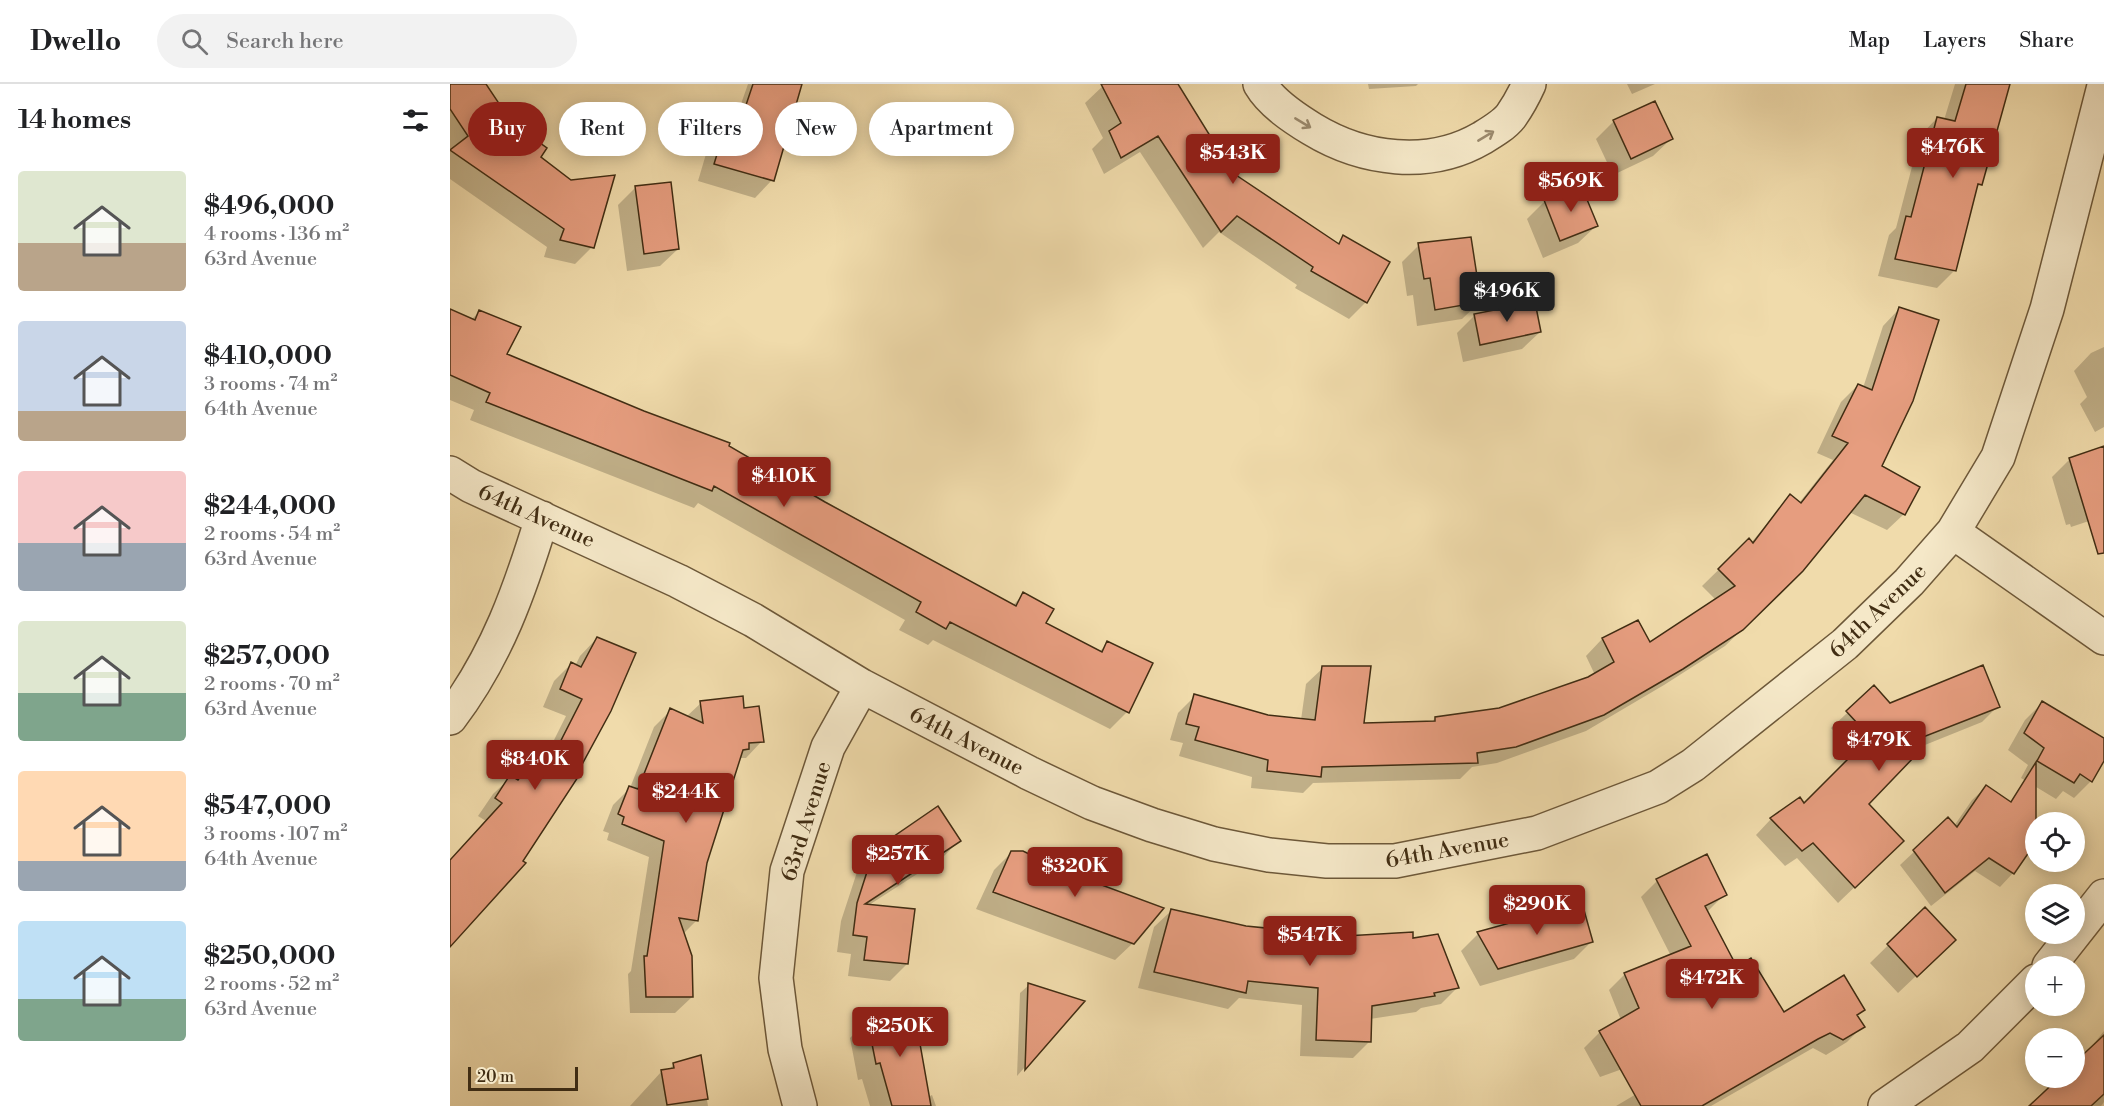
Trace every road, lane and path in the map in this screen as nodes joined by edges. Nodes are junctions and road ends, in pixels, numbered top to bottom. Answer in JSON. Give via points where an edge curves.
{"nodes":[{"id":1,"x":1260,"y":84,"type":"edge"},
{"id":2,"x":1529,"y":84,"type":"edge"},
{"id":3,"x":2104,"y":86,"type":"edge"},
{"id":4,"x":450,"y":473,"type":"edge"},
{"id":5,"x":542,"y":518,"type":"junction"},
{"id":6,"x":1953,"y":531,"type":"junction"},
{"id":7,"x":2104,"y":638,"type":"edge"},
{"id":8,"x":862,"y":686,"type":"junction"},
{"id":9,"x":450,"y":718,"type":"edge"},
{"id":10,"x":2104,"y":896,"type":"edge"},
{"id":11,"x":2057,"y":956,"type":"edge"},
{"id":12,"x":2025,"y":992,"type":"edge"},
{"id":13,"x":800,"y":1106,"type":"edge"},
{"id":14,"x":1885,"y":1106,"type":"edge"}],
"edges":[{"from":1,"to":2,"type":"street","one_way":true,"via":[[1291,116],[1332,141],[1378,154],[1424,159],[1463,149],[1493,132],[1510,118]]},
{"from":3,"to":6,"type":"street","name":"64th Avenue","via":[[2047,309],[1998,457]]},
{"from":4,"to":5,"type":"street","name":"64th Avenue"},
{"from":5,"to":8,"type":"street","name":"64th Avenue","via":[[753,620]]},
{"from":5,"to":9,"type":"street","via":[[517,599],[482,669]]},
{"from":6,"to":7,"type":"street"},
{"from":6,"to":8,"type":"street","name":"64th Avenue","via":[[1909,582],[1845,644],[1693,765],[1658,787],[1537,833],[1395,861],[1327,861],[1269,855],[1152,825],[1071,793]]},
{"from":8,"to":13,"type":"street","name":"63rd Avenue","via":[[828,747],[787,871],[776,978],[785,1049]]},
{"from":10,"to":11,"type":"street"},
{"from":12,"to":14,"type":"street","via":[[1970,1047]]}]}
